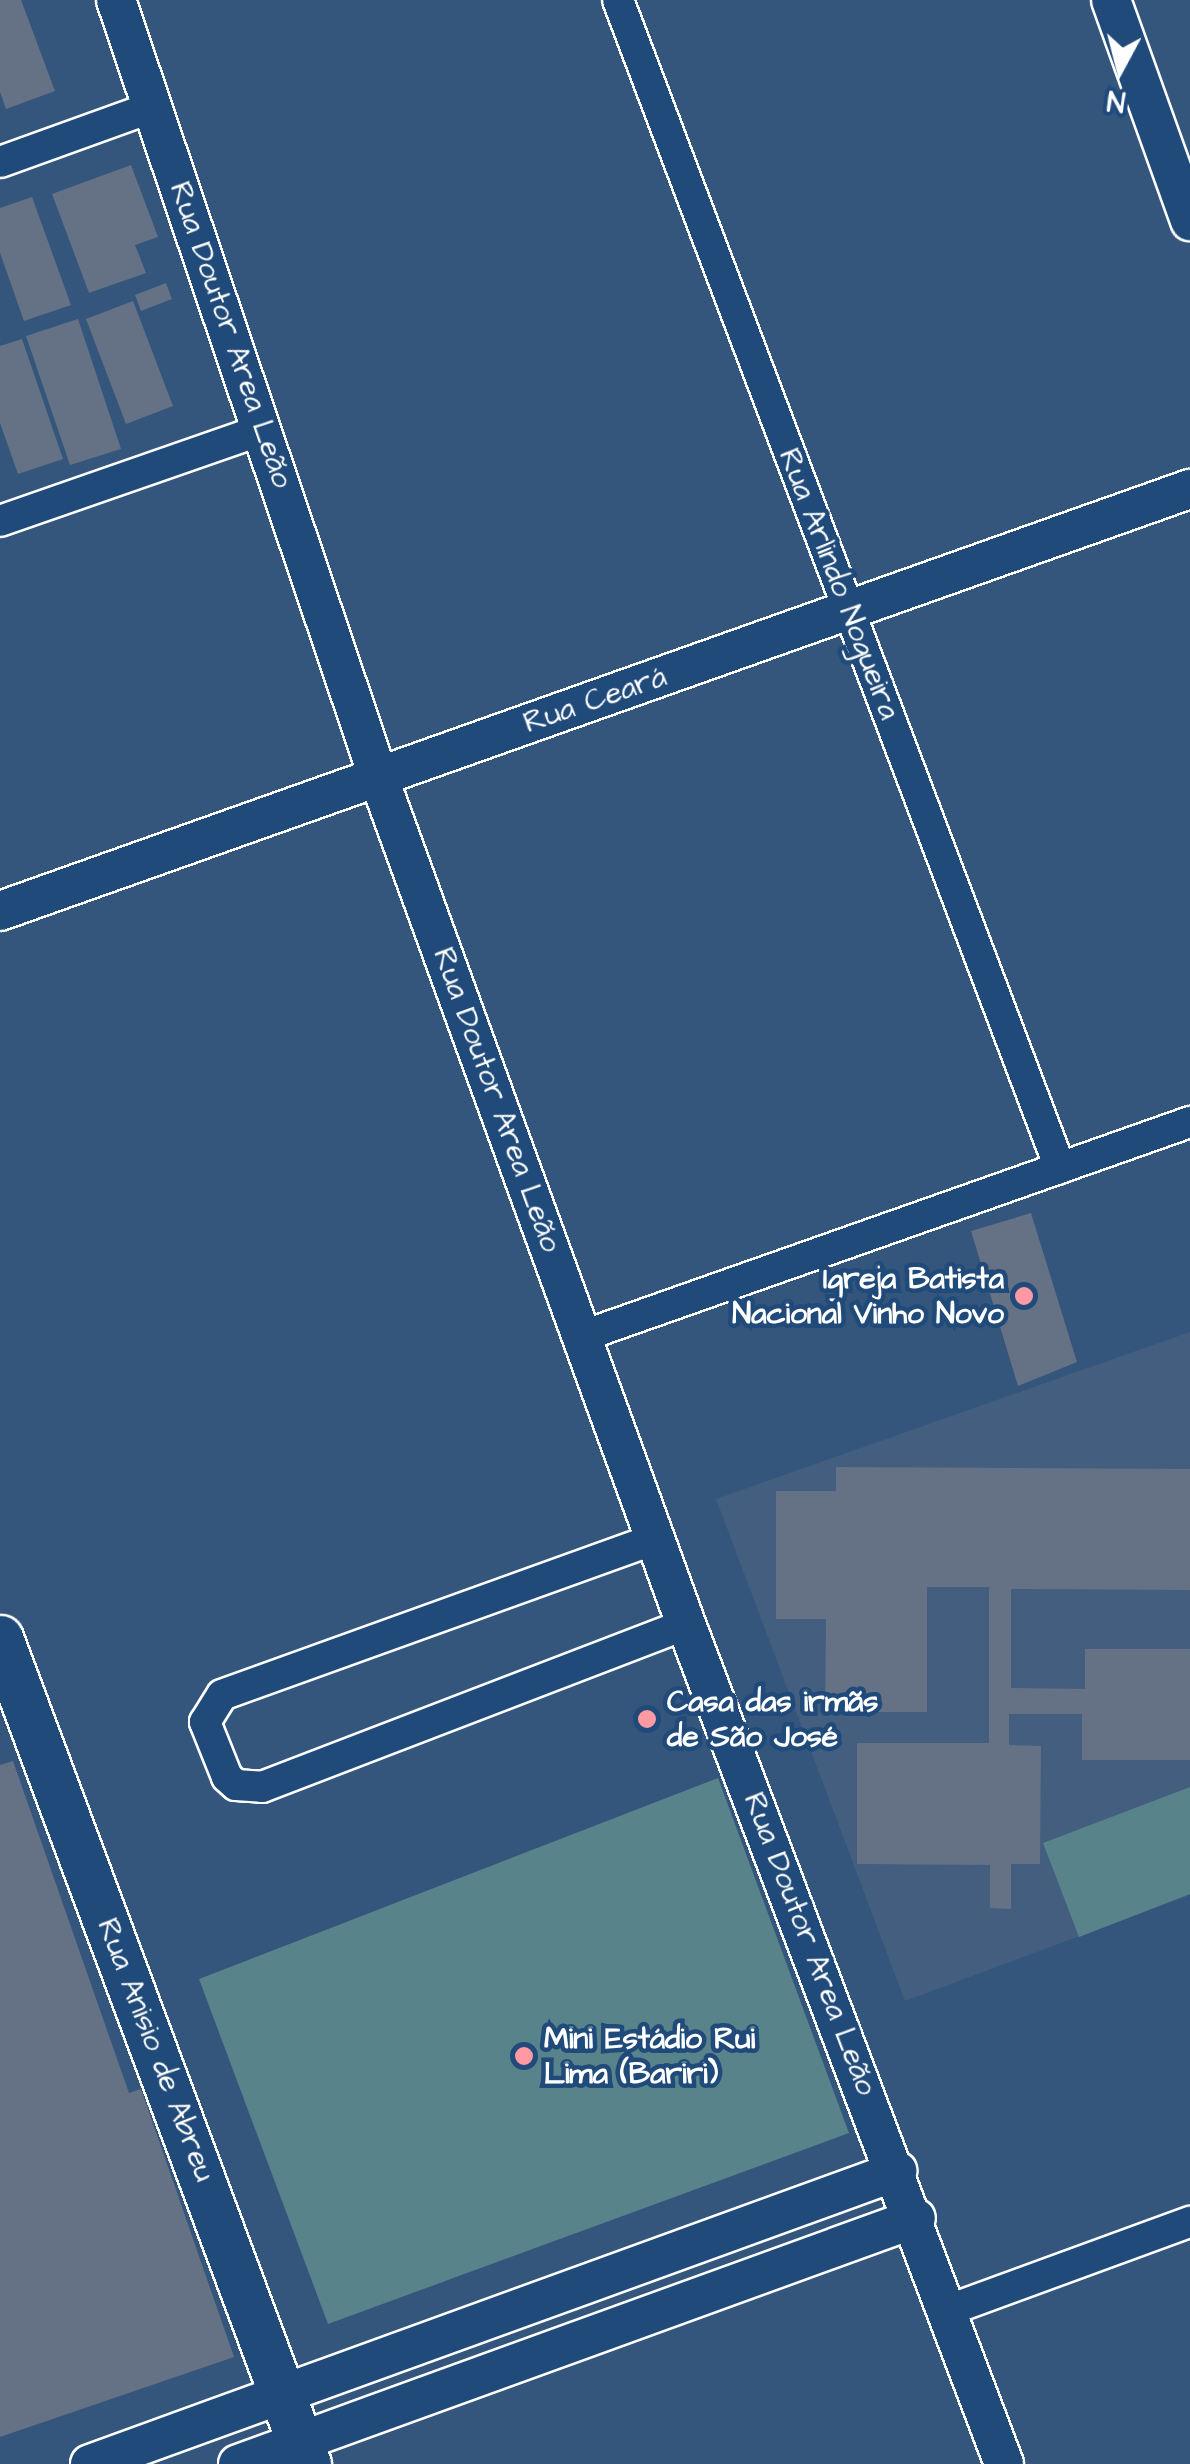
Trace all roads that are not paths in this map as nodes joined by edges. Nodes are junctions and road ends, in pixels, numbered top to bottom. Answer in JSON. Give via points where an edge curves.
{"nodes":[{"id":1,"x":116,"y":0,"type":"edge"},
{"id":2,"x":618,"y":0,"type":"edge"},
{"id":3,"x":1111,"y":0,"type":"edge"},
{"id":4,"x":153,"y":106,"type":"junction"},
{"id":5,"x":0,"y":162,"type":"edge"},
{"id":6,"x":1190,"y":220,"type":"edge"},
{"id":7,"x":264,"y":430,"type":"junction"},
{"id":8,"x":1190,"y":489,"type":"edge"},
{"id":9,"x":0,"y":521,"type":"edge"},
{"id":10,"x":848,"y":611,"type":"junction"},
{"id":11,"x":378,"y":776,"type":"junction"},
{"id":12,"x":0,"y":912,"type":"edge"},
{"id":13,"x":1190,"y":1122,"type":"edge"},
{"id":14,"x":1060,"y":1168,"type":"junction"},
{"id":15,"x":583,"y":1336,"type":"junction"},
{"id":16,"x":655,"y":1539,"type":"junction"},
{"id":17,"x":686,"y":1624,"type":"junction"},
{"id":18,"x":0,"y":1638,"type":"edge"},
{"id":19,"x":906,"y":2194,"type":"junction"},
{"id":20,"x":1190,"y":2222,"type":"edge"},
{"id":21,"x":948,"y":2310,"type":"junction"},
{"id":22,"x":285,"y":2393,"type":"junction"},
{"id":23,"x":304,"y":2452,"type":"edge"},
{"id":24,"x":90,"y":2464,"type":"edge"},
{"id":25,"x":238,"y":2464,"type":"edge"},
{"id":26,"x":1004,"y":2464,"type":"edge"}],
"edges":[{"from":1,"to":4,"type":"street","name":"Rua Doutor Area Leão"},
{"from":2,"to":10,"type":"street","name":"Rua Arlindo Nogueira"},
{"from":3,"to":6,"type":"street"},
{"from":4,"to":5,"type":"street"},
{"from":4,"to":7,"type":"street","name":"Rua Doutor Area Leão"},
{"from":7,"to":9,"type":"street"},
{"from":7,"to":11,"type":"street","name":"Rua Doutor Area Leão"},
{"from":8,"to":10,"type":"street","name":"Rua Ceará"},
{"from":10,"to":11,"type":"street","name":"Rua Ceará"},
{"from":10,"to":14,"type":"street","name":"Rua Arlindo Nogueira"},
{"from":11,"to":12,"type":"street","name":"Rua Ceará"},
{"from":11,"to":15,"type":"street","name":"Rua Doutor Area Leão"},
{"from":13,"to":14,"type":"street"},
{"from":14,"to":15,"type":"street"},
{"from":15,"to":16,"type":"street","name":"Rua Doutor Area Leão"},
{"from":16,"to":17,"type":"street","name":"Rua Doutor Area Leão"},
{"from":16,"to":17,"type":"street","via":[[222,1696],[205,1722],[227,1777],[236,1786],[262,1787]]},
{"from":17,"to":19,"type":"street","name":"Rua Doutor Area Leão"},
{"from":18,"to":22,"type":"main road","name":"Rua Anisio de Abreu"},
{"from":19,"to":21,"type":"street","name":"Rua Doutor Area Leão"},
{"from":19,"to":22,"type":"street"},
{"from":19,"to":23,"type":"street"},
{"from":20,"to":21,"type":"street"},
{"from":21,"to":26,"type":"street","name":"Rua Doutor Area Leão"},
{"from":22,"to":23,"type":"main road","name":"Rua Anisio de Abreu"},
{"from":22,"to":24,"type":"street"},
{"from":23,"to":25,"type":"street"}]}
